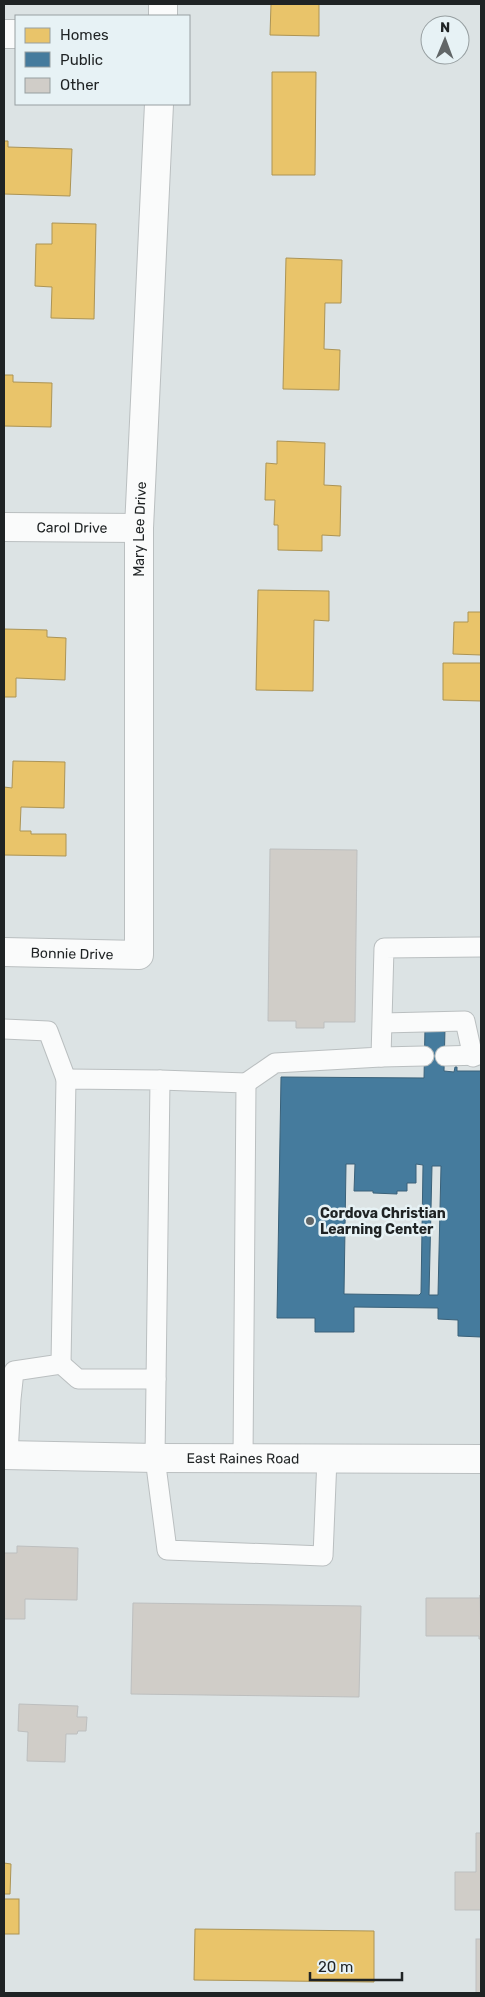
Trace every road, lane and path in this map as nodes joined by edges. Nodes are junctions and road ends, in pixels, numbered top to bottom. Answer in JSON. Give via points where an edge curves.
{"nodes":[{"id":1,"x":159,"y":105,"type":"edge"},
{"id":2,"x":4,"y":527,"type":"edge"},
{"id":3,"x":139,"y":528,"type":"junction"},
{"id":4,"x":481,"y":947,"type":"edge"},
{"id":5,"x":4,"y":952,"type":"edge"},
{"id":6,"x":139,"y":955,"type":"joint"},
{"id":7,"x":383,"y":1023,"type":"junction"},
{"id":8,"x":4,"y":1029,"type":"edge"},
{"id":9,"x":424,"y":1056,"type":"dead end"},
{"id":10,"x":444,"y":1056,"type":"dead end"},
{"id":11,"x":477,"y":1056,"type":"edge"},
{"id":12,"x":381,"y":1057,"type":"junction"},
{"id":13,"x":66,"y":1079,"type":"junction"},
{"id":14,"x":160,"y":1080,"type":"junction"},
{"id":15,"x":246,"y":1083,"type":"junction"},
{"id":16,"x":61,"y":1364,"type":"junction"},
{"id":17,"x":9,"y":1370,"type":"edge"},
{"id":18,"x":156,"y":1379,"type":"junction"},
{"id":19,"x":6,"y":1455,"type":"edge"},
{"id":20,"x":155,"y":1458,"type":"junction"},
{"id":21,"x":243,"y":1458,"type":"junction"},
{"id":22,"x":327,"y":1458,"type":"junction"},
{"id":23,"x":481,"y":1459,"type":"edge"}],
"edges":[{"from":1,"to":3,"type":"street","name":"Mary Lee Drive"},
{"from":2,"to":3,"type":"street","name":"Carol Drive"},
{"from":3,"to":6,"type":"street","name":"Mary Lee Drive"},
{"from":4,"to":7,"type":"lane","via":[[384,948]]},
{"from":5,"to":6,"type":"street","name":"Bonnie Drive"},
{"from":7,"to":11,"type":"lane","via":[[465,1022]]},
{"from":7,"to":12,"type":"lane"},
{"from":8,"to":13,"type":"lane","via":[[48,1031]]},
{"from":9,"to":12,"type":"lane"},
{"from":10,"to":11,"type":"lane"},
{"from":12,"to":15,"type":"lane","via":[[275,1063]]},
{"from":13,"to":14,"type":"lane"},
{"from":13,"to":16,"type":"lane"},
{"from":14,"to":15,"type":"lane"},
{"from":14,"to":18,"type":"lane"},
{"from":15,"to":21,"type":"lane"},
{"from":16,"to":17,"type":"lane"},
{"from":16,"to":18,"type":"lane","via":[[78,1379]]},
{"from":17,"to":19,"type":"lane","via":[[11,1399]]},
{"from":18,"to":20,"type":"lane"},
{"from":19,"to":20,"type":"street","name":"East Raines Road"},
{"from":20,"to":21,"type":"street","name":"East Raines Road"},
{"from":20,"to":22,"type":"lane","via":[[167,1550],[323,1556]]},
{"from":21,"to":22,"type":"street","name":"East Raines Road"},
{"from":22,"to":23,"type":"street","name":"East Raines Road"}]}
